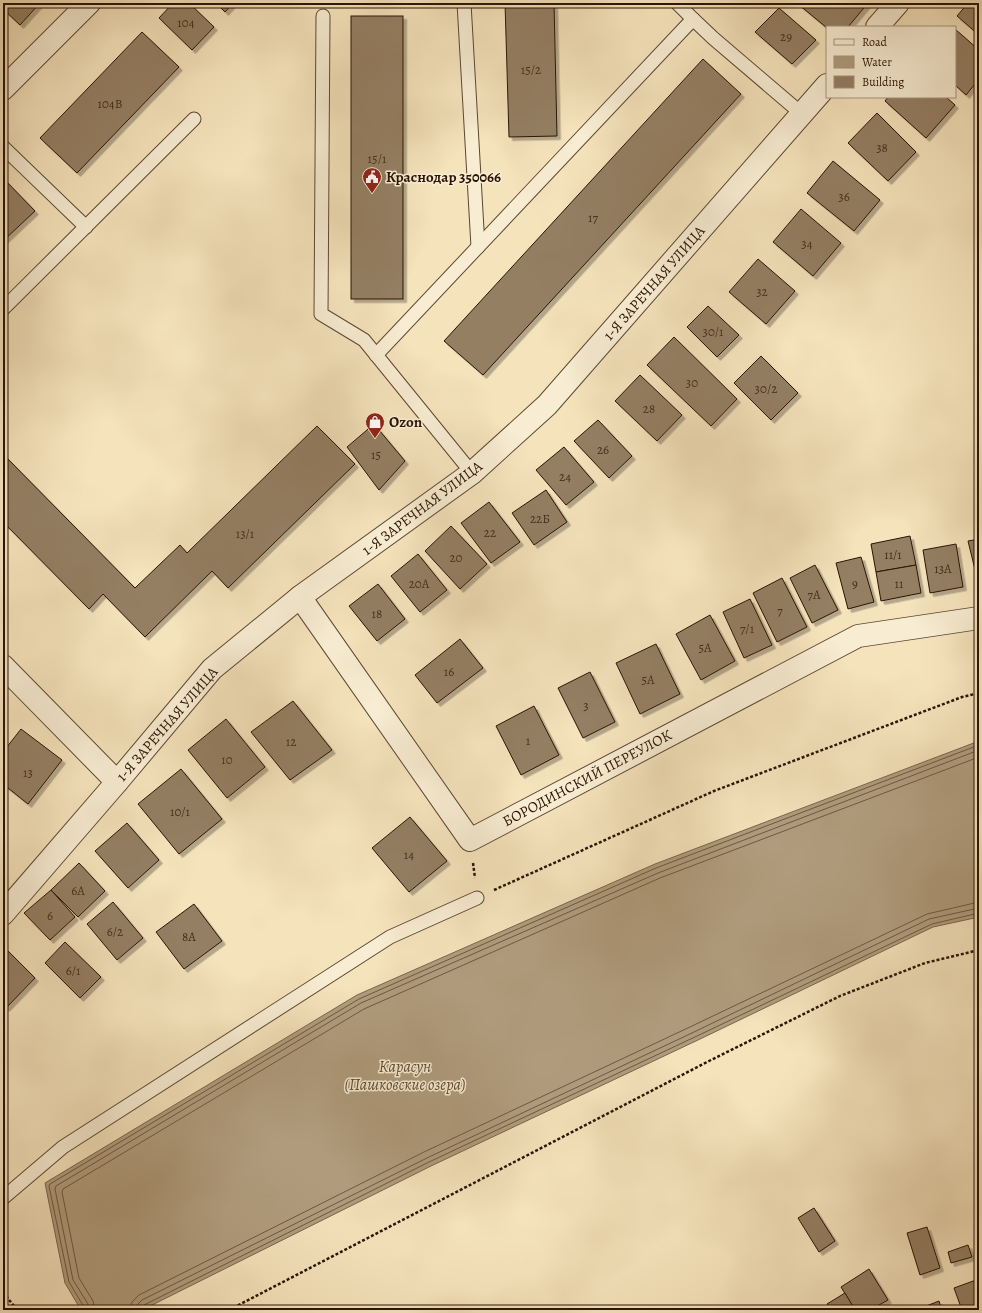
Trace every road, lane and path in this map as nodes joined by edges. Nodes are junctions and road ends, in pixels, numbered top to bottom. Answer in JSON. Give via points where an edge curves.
{"nodes":[{"id":1,"x":89,"y":3,"type":"edge"},
{"id":2,"x":464,"y":3,"type":"edge"},
{"id":3,"x":677,"y":3,"type":"edge"},
{"id":4,"x":898,"y":3,"type":"edge"},
{"id":5,"x":323,"y":16,"type":"dead end"},
{"id":6,"x":693,"y":19,"type":"junction"},
{"id":7,"x":878,"y":26,"type":"edge"},
{"id":8,"x":826,"y":86,"type":"edge"},
{"id":9,"x":3,"y":89,"type":"edge"},
{"id":10,"x":802,"y":114,"type":"junction"},
{"id":11,"x":194,"y":119,"type":"dead end"},
{"id":12,"x":3,"y":147,"type":"edge"},
{"id":13,"x":86,"y":227,"type":"junction"},
{"id":14,"x":478,"y":247,"type":"junction"},
{"id":15,"x":3,"y":309,"type":"edge"},
{"id":16,"x":376,"y":355,"type":"junction"},
{"id":17,"x":472,"y":473,"type":"junction"},
{"id":18,"x":300,"y":597,"type":"junction"},
{"id":19,"x":979,"y":618,"type":"edge"},
{"id":20,"x":3,"y":666,"type":"edge"},
{"id":21,"x":979,"y":693,"type":"edge"},
{"id":22,"x":117,"y":782,"type":"junction"},
{"id":23,"x":470,"y":840,"type":"junction"},
{"id":24,"x":477,"y":898,"type":"junction"},
{"id":25,"x":3,"y":914,"type":"edge"},
{"id":26,"x":979,"y":950,"type":"edge"},
{"id":27,"x":3,"y":1198,"type":"edge"},
{"id":28,"x":3,"y":1292,"type":"edge"},
{"id":29,"x":17,"y":1310,"type":"edge"},
{"id":30,"x":229,"y":1310,"type":"edge"}],
"edges":[{"from":1,"to":9,"type":"street"},
{"from":2,"to":14,"type":"lane"},
{"from":3,"to":6,"type":"lane"},
{"from":4,"to":7,"type":"street"},
{"from":5,"to":16,"type":"lane","via":[[321,314],[364,340]]},
{"from":6,"to":10,"type":"lane"},
{"from":6,"to":14,"type":"lane"},
{"from":8,"to":10,"type":"street","name":"1-Я ЗАРЕЧНАЯ УЛИЦА"},
{"from":10,"to":17,"type":"street","name":"1-Я ЗАРЕЧНАЯ УЛИЦА","via":[[547,405]]},
{"from":11,"to":13,"type":"lane"},
{"from":12,"to":13,"type":"lane"},
{"from":13,"to":15,"type":"lane"},
{"from":14,"to":16,"type":"lane"},
{"from":16,"to":17,"type":"lane"},
{"from":17,"to":18,"type":"street","name":"1-Я ЗАРЕЧНАЯ УЛИЦА"},
{"from":18,"to":22,"type":"street","name":"1-Я ЗАРЕЧНАЯ УЛИЦА","via":[[212,668]]},
{"from":18,"to":23,"type":"street"},
{"from":19,"to":23,"type":"street","name":"БОРОДИНСКИЙ ПЕРЕУЛОК","via":[[858,636]]},
{"from":20,"to":22,"type":"street"},
{"from":21,"to":24,"type":"path","via":[[962,696],[714,791]]},
{"from":22,"to":25,"type":"street","name":"1-Я ЗАРЕЧНАЯ УЛИЦА"},
{"from":23,"to":24,"type":"path"},
{"from":24,"to":27,"type":"lane","via":[[390,937],[63,1147]]},
{"from":26,"to":30,"type":"path","via":[[925,963],[840,996],[702,1064]]},
{"from":28,"to":29,"type":"path"}]}
